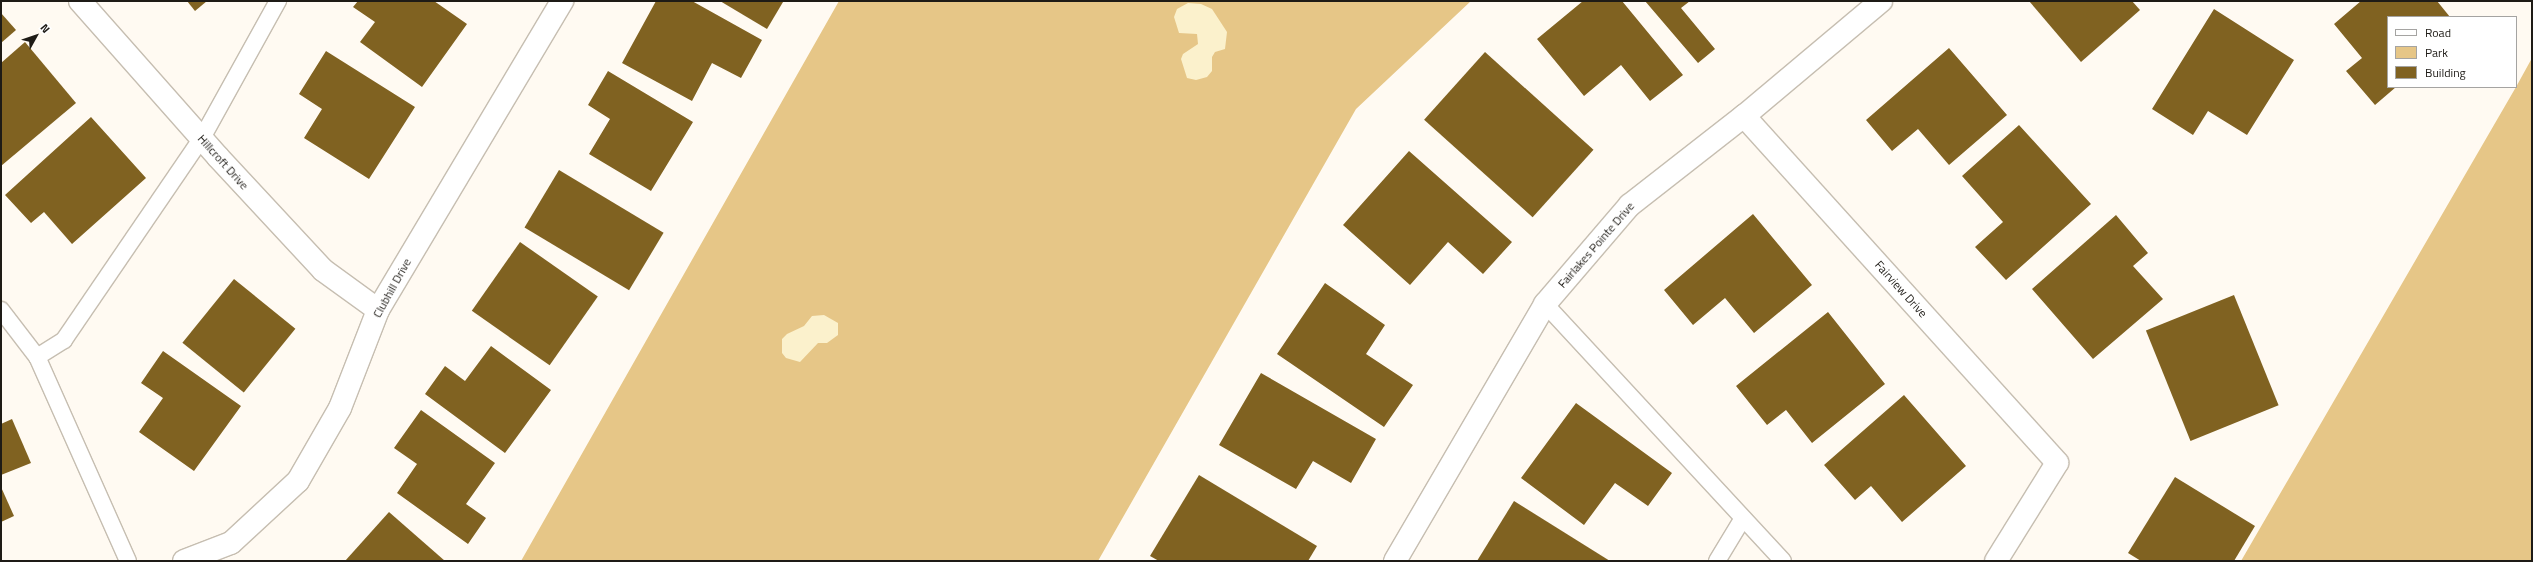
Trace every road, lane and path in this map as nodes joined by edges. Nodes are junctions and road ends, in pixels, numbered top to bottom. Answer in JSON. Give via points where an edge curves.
{"nodes":[{"id":1,"x":80,"y":1,"type":"edge"},
{"id":2,"x":278,"y":1,"type":"edge"},
{"id":3,"x":562,"y":1,"type":"edge"},
{"id":4,"x":1881,"y":1,"type":"edge"},
{"id":5,"x":1744,"y":116,"type":"junction"},
{"id":6,"x":202,"y":138,"type":"junction"},
{"id":7,"x":1545,"y":304,"type":"junction"},
{"id":8,"x":1,"y":310,"type":"edge"},
{"id":9,"x":378,"y":310,"type":"junction"},
{"id":10,"x":37,"y":357,"type":"junction"},
{"id":11,"x":1743,"y":518,"type":"junction"},
{"id":12,"x":128,"y":561,"type":"edge"},
{"id":13,"x":184,"y":561,"type":"edge"},
{"id":14,"x":1395,"y":561,"type":"edge"},
{"id":15,"x":1717,"y":561,"type":"edge"},
{"id":16,"x":1783,"y":561,"type":"edge"},
{"id":17,"x":1996,"y":561,"type":"edge"}],
"edges":[{"from":1,"to":6,"type":"street","name":"Hillcroft Drive"},
{"from":2,"to":6,"type":"lane"},
{"from":3,"to":9,"type":"street","name":"Clubhill Drive"},
{"from":4,"to":5,"type":"street","name":"Fairlakes Pointe Drive"},
{"from":5,"to":7,"type":"street","name":"Fairlakes Pointe Drive","via":[[1630,204]]},
{"from":5,"to":17,"type":"street","name":"Fairview Drive","via":[[2057,463]]},
{"from":6,"to":9,"type":"street","name":"Hillcroft Drive","via":[[323,270]]},
{"from":6,"to":10,"type":"lane","via":[[64,340]]},
{"from":7,"to":11,"type":"lane"},
{"from":7,"to":14,"type":"street","name":"Fairlakes Pointe Drive"},
{"from":8,"to":10,"type":"lane"},
{"from":9,"to":13,"type":"street","name":"Clubhill Drive","via":[[340,408],[298,481],[231,543]]},
{"from":10,"to":12,"type":"lane"},
{"from":11,"to":15,"type":"lane"},
{"from":11,"to":16,"type":"lane"}]}
